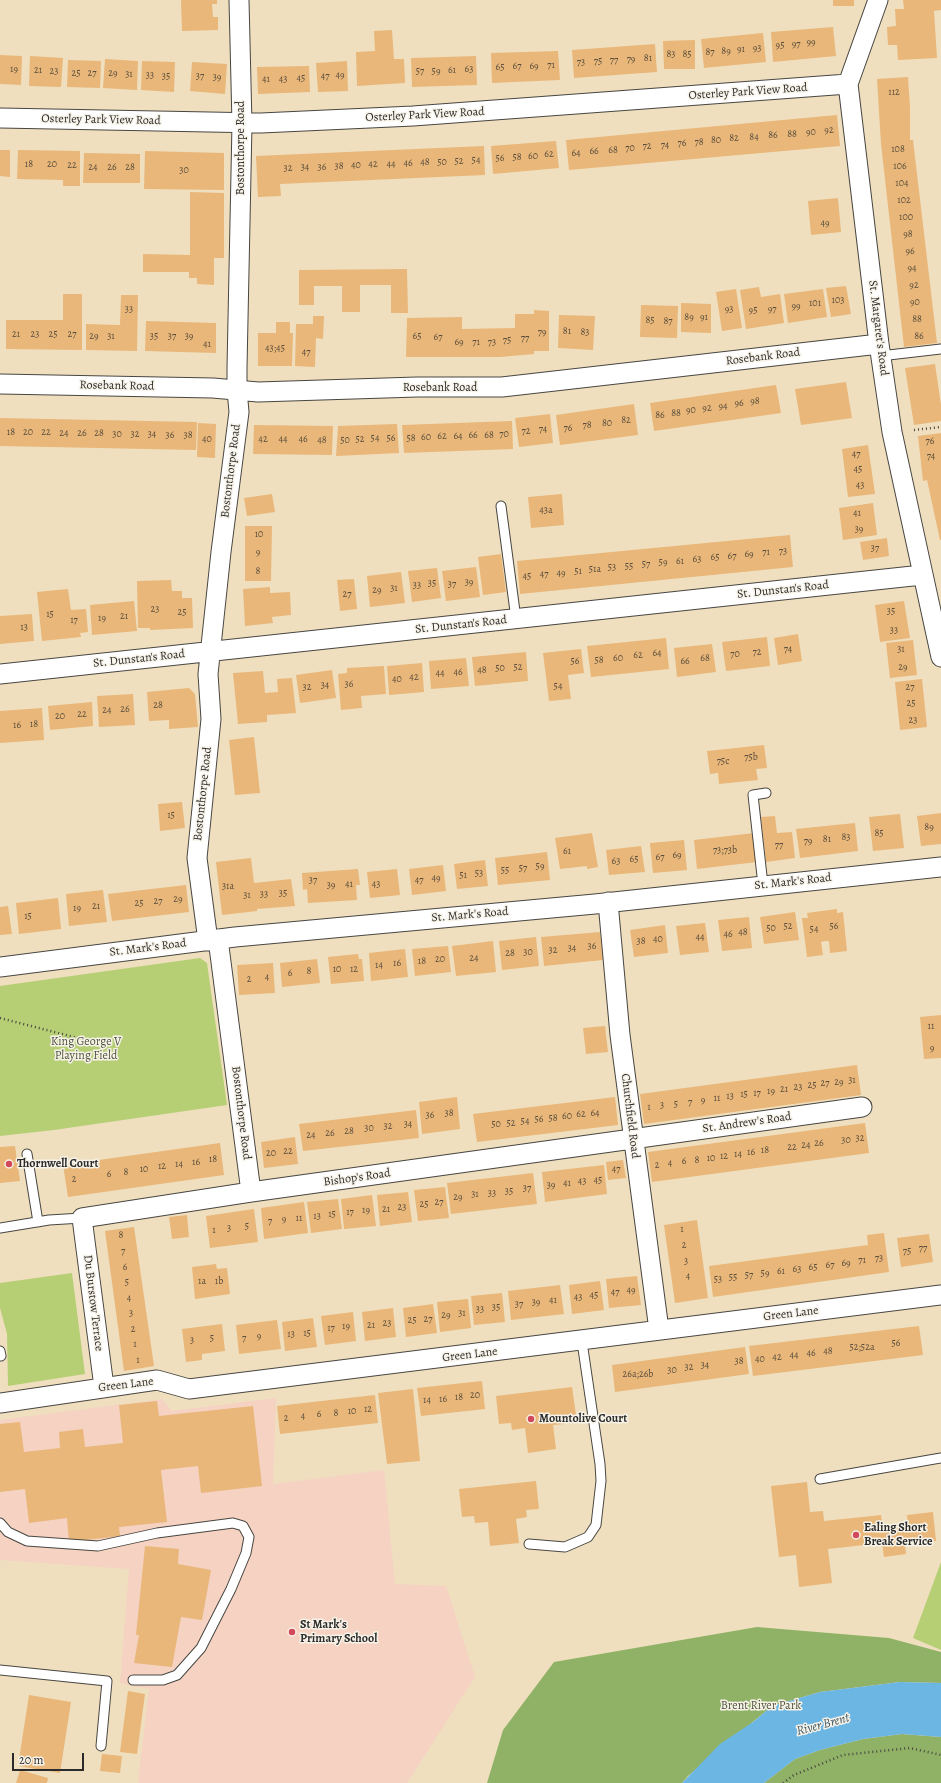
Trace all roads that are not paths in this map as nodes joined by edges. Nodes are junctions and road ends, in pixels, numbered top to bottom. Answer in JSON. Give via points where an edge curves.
{"nodes":[{"id":1,"x":239,"y":0,"type":"edge"},
{"id":2,"x":878,"y":0,"type":"edge"},
{"id":3,"x":848,"y":84,"type":"junction"},
{"id":4,"x":0,"y":118,"type":"edge"},
{"id":5,"x":242,"y":124,"type":"junction"},
{"id":6,"x":941,"y":349,"type":"edge"},
{"id":7,"x":880,"y":350,"type":"junction"},
{"id":8,"x":0,"y":384,"type":"edge"},
{"id":9,"x":237,"y":390,"type":"junction"},
{"id":10,"x":501,"y":506,"type":"dead end"},
{"id":11,"x":922,"y":575,"type":"junction"},
{"id":12,"x":516,"y":619,"type":"junction"},
{"id":13,"x":210,"y":652,"type":"junction"},
{"id":14,"x":941,"y":657,"type":"edge"},
{"id":15,"x":0,"y":674,"type":"edge"},
{"id":16,"x":766,"y":793,"type":"dead end"},
{"id":17,"x":941,"y":867,"type":"edge"},
{"id":18,"x":763,"y":885,"type":"junction"},
{"id":19,"x":608,"y":902,"type":"junction"},
{"id":20,"x":213,"y":940,"type":"junction"},
{"id":21,"x":0,"y":967,"type":"edge"},
{"id":22,"x":862,"y":1107,"type":"dead end"},
{"id":23,"x":633,"y":1140,"type":"junction"},
{"id":24,"x":27,"y":1154,"type":"dead end"},
{"id":25,"x":251,"y":1192,"type":"junction"},
{"id":26,"x":82,"y":1218,"type":"junction"},
{"id":27,"x":38,"y":1222,"type":"junction"},
{"id":28,"x":0,"y":1228,"type":"edge"},
{"id":29,"x":941,"y":1295,"type":"edge"},
{"id":30,"x":659,"y":1330,"type":"junction"},
{"id":31,"x":582,"y":1342,"type":"junction"},
{"id":32,"x":104,"y":1388,"type":"junction"},
{"id":33,"x":0,"y":1403,"type":"edge"},
{"id":34,"x":941,"y":1458,"type":"edge"},
{"id":35,"x":820,"y":1479,"type":"dead end"},
{"id":36,"x":0,"y":1524,"type":"edge"},
{"id":37,"x":529,"y":1544,"type":"dead end"},
{"id":38,"x":0,"y":1670,"type":"edge"},
{"id":39,"x":133,"y":1680,"type":"dead end"},
{"id":40,"x":101,"y":1746,"type":"dead end"}],
"edges":[{"from":1,"to":5,"type":"street","name":"Bostonthorpe Road"},
{"from":2,"to":3,"type":"street","name":"St. Margaret's Road"},
{"from":3,"to":5,"type":"street","name":"Osterley Park View Road","via":[[413,116]]},
{"from":3,"to":7,"type":"street","name":"St. Margaret's Road"},
{"from":4,"to":5,"type":"street","name":"Osterley Park View Road"},
{"from":5,"to":9,"type":"street","name":"Bostonthorpe Road"},
{"from":6,"to":7,"type":"lane"},
{"from":7,"to":9,"type":"street","name":"Rosebank Road","via":[[502,387],[258,392]]},
{"from":7,"to":11,"type":"street","name":"St. Margaret's Road","via":[[892,432]]},
{"from":8,"to":9,"type":"street","name":"Rosebank Road"},
{"from":9,"to":13,"type":"street","name":"Bostonthorpe Road","via":[[239,412]]},
{"from":10,"to":12,"type":"lane"},
{"from":11,"to":12,"type":"street","name":"St. Dunstan's Road"},
{"from":11,"to":14,"type":"street","name":"St. Margaret's Road"},
{"from":12,"to":13,"type":"street","name":"St. Dunstan's Road"},
{"from":13,"to":15,"type":"street","name":"St. Dunstan's Road"},
{"from":13,"to":20,"type":"street","name":"Bostonthorpe Road","via":[[208,674],[211,719],[197,858]]},
{"from":16,"to":18,"type":"lane","via":[[753,795]]},
{"from":17,"to":18,"type":"street","name":"St. Mark's Road"},
{"from":18,"to":19,"type":"street","name":"St. Mark's Road"},
{"from":19,"to":20,"type":"street","name":"St. Mark's Road"},
{"from":19,"to":23,"type":"street","name":"Churchfield Road"},
{"from":20,"to":21,"type":"street","name":"St. Mark's Road"},
{"from":20,"to":25,"type":"street","name":"Bostonthorpe Road"},
{"from":22,"to":23,"type":"street","name":"St. Andrew's Road"},
{"from":23,"to":25,"type":"street","name":"Bishop's Road"},
{"from":23,"to":30,"type":"street","name":"Churchfield Road"},
{"from":24,"to":27,"type":"lane"},
{"from":25,"to":26,"type":"street","name":"Bishop's Road"},
{"from":26,"to":27,"type":"lane"},
{"from":26,"to":32,"type":"street","name":"Du Burstow Terrace"},
{"from":27,"to":28,"type":"lane"},
{"from":29,"to":30,"type":"street","name":"Green Lane"},
{"from":30,"to":31,"type":"street","name":"Green Lane"},
{"from":31,"to":32,"type":"street","name":"Green Lane","via":[[189,1389],[157,1380]]},
{"from":31,"to":37,"type":"lane","via":[[600,1464],[601,1481],[596,1525],[588,1536],[565,1547]]},
{"from":32,"to":33,"type":"street","name":"Green Lane"},
{"from":34,"to":35,"type":"lane"},
{"from":36,"to":39,"type":"lane","via":[[8,1532],[27,1541],[98,1546],[156,1533],[233,1523],[243,1526],[249,1537],[246,1553],[201,1648],[177,1675],[163,1680]]},
{"from":38,"to":40,"type":"lane","via":[[107,1681]]}]}
